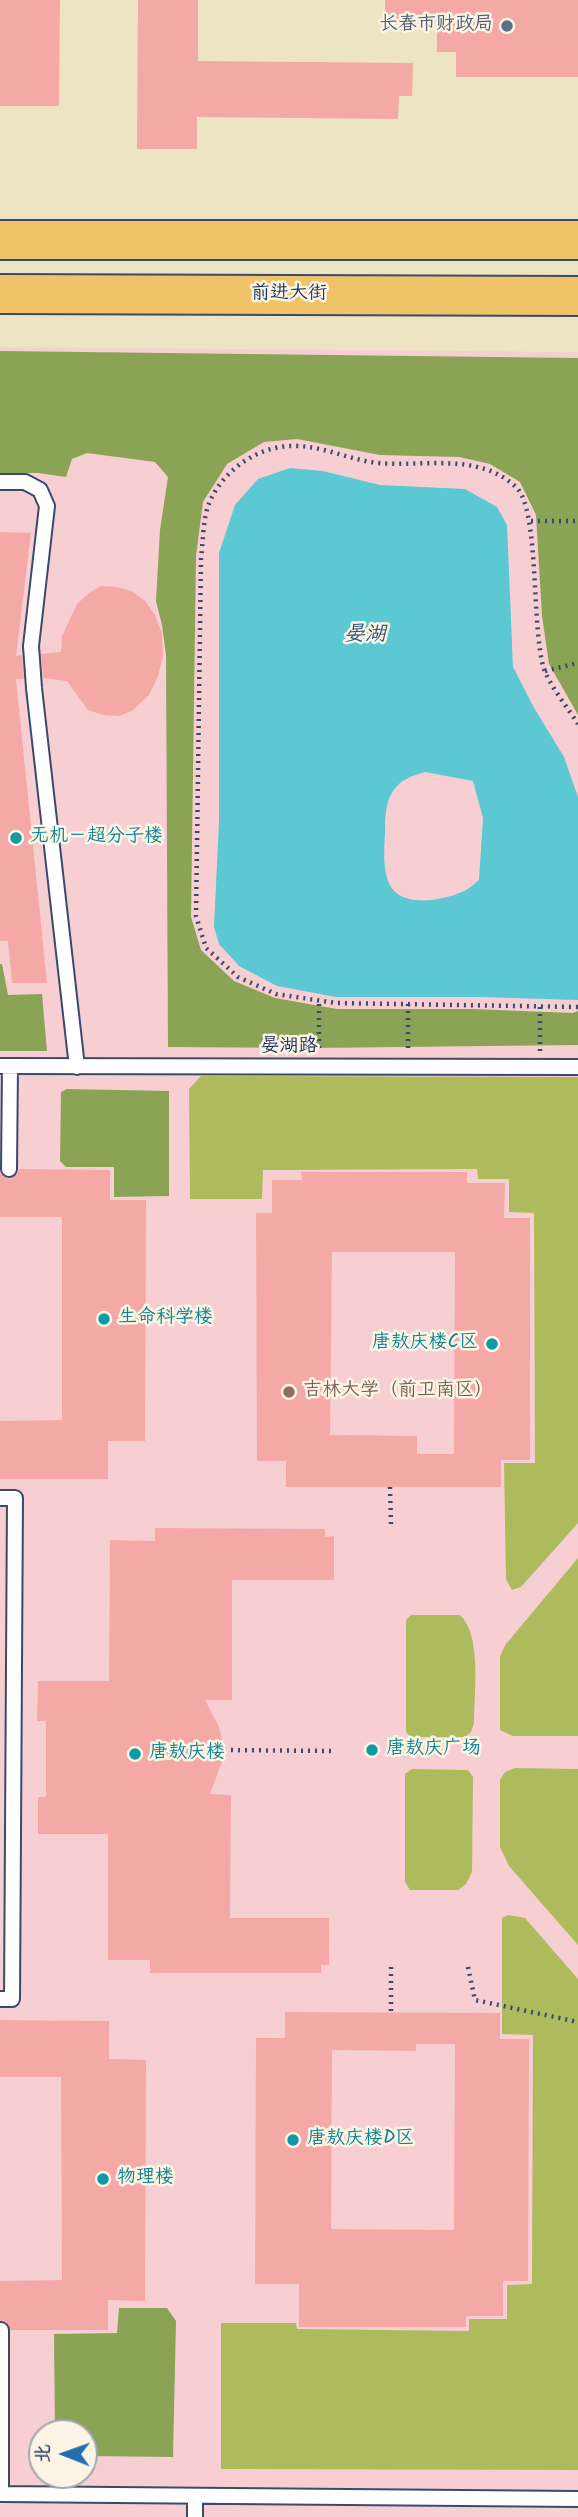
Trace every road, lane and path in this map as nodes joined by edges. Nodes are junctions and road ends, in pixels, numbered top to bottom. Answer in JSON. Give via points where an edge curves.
{"nodes":[{"id":1,"x":0,"y":240,"type":"edge"},
{"id":2,"x":578,"y":240,"type":"edge"},
{"id":3,"x":0,"y":294,"type":"edge"},
{"id":4,"x":578,"y":296,"type":"edge"},
{"id":5,"x":0,"y":482,"type":"edge"},
{"id":6,"x":531,"y":521,"type":"junction"},
{"id":7,"x":578,"y":522,"type":"edge"},
{"id":8,"x":578,"y":662,"type":"edge"},
{"id":9,"x":544,"y":671,"type":"junction"},
{"id":10,"x":578,"y":724,"type":"edge"},
{"id":11,"x":319,"y":1000,"type":"junction"},
{"id":12,"x":408,"y":1004,"type":"junction"},
{"id":13,"x":540,"y":1006,"type":"junction"},
{"id":14,"x":578,"y":1007,"type":"edge"},
{"id":15,"x":5,"y":1066,"type":"edge"},
{"id":16,"x":77,"y":1067,"type":"junction"},
{"id":17,"x":319,"y":1067,"type":"junction"},
{"id":18,"x":408,"y":1067,"type":"junction"},
{"id":19,"x":540,"y":1067,"type":"junction"},
{"id":20,"x":578,"y":1067,"type":"edge"},
{"id":21,"x":9,"y":1169,"type":"dead end"},
{"id":22,"x":390,"y":1487,"type":"dead end"},
{"id":23,"x":0,"y":1498,"type":"edge"},
{"id":24,"x":391,"y":1525,"type":"dead end"},
{"id":25,"x":224,"y":1750,"type":"dead end"},
{"id":26,"x":332,"y":1751,"type":"dead end"},
{"id":27,"x":391,"y":1966,"type":"dead end"},
{"id":28,"x":468,"y":1967,"type":"dead end"},
{"id":29,"x":0,"y":1999,"type":"edge"},
{"id":30,"x":391,"y":2012,"type":"dead end"},
{"id":31,"x":578,"y":2022,"type":"edge"},
{"id":32,"x":1,"y":2330,"type":"edge"},
{"id":33,"x":0,"y":2494,"type":"edge"},
{"id":34,"x":195,"y":2496,"type":"junction"},
{"id":35,"x":578,"y":2499,"type":"edge"},
{"id":36,"x":195,"y":2517,"type":"edge"}],
"edges":[{"from":1,"to":2,"type":"main road"},
{"from":3,"to":4,"type":"main road","name":"前进大街"},
{"from":5,"to":16,"type":"lane","via":[[25,482],[40,490],[47,506],[32,646],[34,688]]},
{"from":6,"to":7,"type":"path"},
{"from":6,"to":9,"type":"path"},
{"from":6,"to":11,"type":"path","via":[[518,488],[489,470],[461,463],[377,463],[295,446],[264,450],[229,472],[208,506],[201,559],[196,916],[206,948],[237,977],[276,994]]},
{"from":8,"to":9,"type":"path"},
{"from":9,"to":10,"type":"path"},
{"from":11,"to":12,"type":"path"},
{"from":11,"to":17,"type":"path"},
{"from":12,"to":13,"type":"path"},
{"from":12,"to":18,"type":"path"},
{"from":13,"to":14,"type":"path"},
{"from":13,"to":19,"type":"path"},
{"from":15,"to":16,"type":"lane","name":"晏湖路"},
{"from":15,"to":21,"type":"lane"},
{"from":16,"to":17,"type":"lane","name":"晏湖路"},
{"from":17,"to":18,"type":"lane","name":"晏湖路"},
{"from":18,"to":19,"type":"lane","name":"晏湖路"},
{"from":19,"to":20,"type":"lane","name":"晏湖路"},
{"from":22,"to":24,"type":"path"},
{"from":23,"to":29,"type":"lane","via":[[15,1498],[12,1999]]},
{"from":25,"to":26,"type":"path"},
{"from":27,"to":30,"type":"path"},
{"from":28,"to":31,"type":"path","via":[[475,2000]]},
{"from":32,"to":33,"type":"lane"},
{"from":33,"to":34,"type":"lane"},
{"from":34,"to":35,"type":"lane"},
{"from":34,"to":36,"type":"lane"}]}
